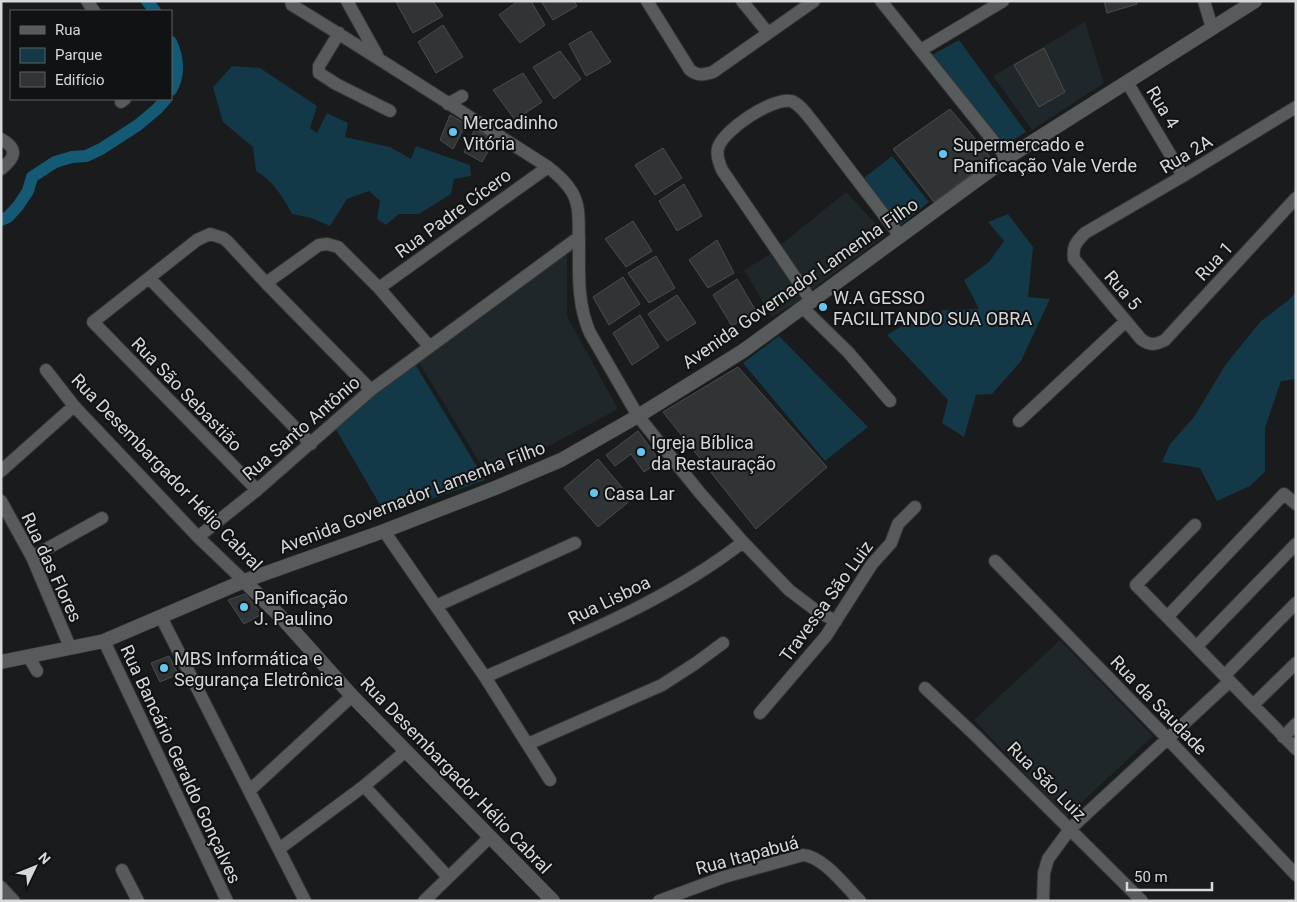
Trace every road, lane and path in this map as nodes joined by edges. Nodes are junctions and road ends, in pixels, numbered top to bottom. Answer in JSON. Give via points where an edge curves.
{"nodes":[{"id":1,"x":291,"y":1,"type":"edge"},
{"id":2,"x":347,"y":1,"type":"edge"},
{"id":3,"x":647,"y":1,"type":"edge"},
{"id":4,"x":742,"y":1,"type":"edge"},
{"id":5,"x":814,"y":1,"type":"edge"},
{"id":6,"x":881,"y":1,"type":"edge"},
{"id":7,"x":1003,"y":1,"type":"edge"},
{"id":8,"x":1204,"y":1,"type":"edge"},
{"id":9,"x":1255,"y":1,"type":"edge"},
{"id":10,"x":1212,"y":28,"type":"junction"},
{"id":11,"x":339,"y":33,"type":"junction"},
{"id":12,"x":768,"y":33,"type":"junction"},
{"id":13,"x":921,"y":50,"type":"junction"},
{"id":14,"x":378,"y":58,"type":"junction"},
{"id":15,"x":1127,"y":82,"type":"junction"},
{"id":16,"x":462,"y":96,"type":"dead end"},
{"id":17,"x":448,"y":104,"type":"junction"},
{"id":18,"x":1296,"y":107,"type":"edge"},
{"id":19,"x":390,"y":111,"type":"dead end"},
{"id":20,"x":1,"y":139,"type":"edge"},
{"id":21,"x":1007,"y":158,"type":"junction"},
{"id":22,"x":548,"y":167,"type":"junction"},
{"id":23,"x":1,"y":169,"type":"edge"},
{"id":24,"x":1183,"y":176,"type":"junction"},
{"id":25,"x":1296,"y":198,"type":"edge"},
{"id":26,"x":900,"y":236,"type":"junction"},
{"id":27,"x":578,"y":237,"type":"junction"},
{"id":28,"x":1072,"y":249,"type":"joint"},
{"id":29,"x":149,"y":278,"type":"junction"},
{"id":30,"x":266,"y":283,"type":"junction"},
{"id":31,"x":379,"y":288,"type":"junction"},
{"id":32,"x":808,"y":305,"type":"junction"},
{"id":33,"x":1126,"y":320,"type":"junction"},
{"id":34,"x":1156,"y":345,"type":"joint"},
{"id":35,"x":429,"y":346,"type":"junction"},
{"id":36,"x":46,"y":370,"type":"dead end"},
{"id":37,"x":371,"y":390,"type":"junction"},
{"id":38,"x":890,"y":401,"type":"dead end"},
{"id":39,"x":74,"y":406,"type":"junction"},
{"id":40,"x":638,"y":416,"type":"junction"},
{"id":41,"x":1019,"y":421,"type":"dead end"},
{"id":42,"x":311,"y":444,"type":"junction"},
{"id":43,"x":1,"y":471,"type":"edge"},
{"id":44,"x":257,"y":490,"type":"junction"},
{"id":45,"x":1,"y":501,"type":"edge"},
{"id":46,"x":1296,"y":504,"type":"edge"},
{"id":47,"x":916,"y":507,"type":"dead end"},
{"id":48,"x":102,"y":518,"type":"dead end"},
{"id":49,"x":1195,"y":524,"type":"dead end"},
{"id":50,"x":384,"y":531,"type":"junction"},
{"id":51,"x":198,"y":537,"type":"junction"},
{"id":52,"x":743,"y":542,"type":"junction"},
{"id":53,"x":575,"y":543,"type":"dead end"},
{"id":54,"x":1296,"y":544,"type":"edge"},
{"id":55,"x":32,"y":557,"type":"junction"},
{"id":56,"x":995,"y":561,"type":"dead end"},
{"id":57,"x":244,"y":581,"type":"junction"},
{"id":58,"x":1296,"y":603,"type":"edge"},
{"id":59,"x":436,"y":606,"type":"junction"},
{"id":60,"x":1168,"y":616,"type":"junction"},
{"id":61,"x":161,"y":617,"type":"junction"},
{"id":62,"x":836,"y":621,"type":"junction"},
{"id":63,"x":104,"y":641,"type":"junction"},
{"id":64,"x":723,"y":643,"type":"dead end"},
{"id":65,"x":1197,"y":646,"type":"junction"},
{"id":66,"x":70,"y":647,"type":"junction"},
{"id":67,"x":28,"y":656,"type":"junction"},
{"id":68,"x":1,"y":662,"type":"edge"},
{"id":69,"x":1296,"y":663,"type":"edge"},
{"id":70,"x":37,"y":671,"type":"dead end"},
{"id":71,"x":485,"y":677,"type":"junction"},
{"id":72,"x":1227,"y":678,"type":"junction"},
{"id":73,"x":925,"y":688,"type":"dead end"},
{"id":74,"x":352,"y":696,"type":"junction"},
{"id":75,"x":1254,"y":705,"type":"junction"},
{"id":76,"x":760,"y":714,"type":"dead end"},
{"id":77,"x":1296,"y":724,"type":"edge"},
{"id":78,"x":1283,"y":737,"type":"junction"},
{"id":79,"x":1167,"y":738,"type":"junction"},
{"id":80,"x":528,"y":744,"type":"junction"},
{"id":81,"x":1296,"y":748,"type":"edge"},
{"id":82,"x":406,"y":751,"type":"junction"},
{"id":83,"x":550,"y":780,"type":"dead end"},
{"id":84,"x":364,"y":786,"type":"junction"},
{"id":85,"x":250,"y":790,"type":"junction"},
{"id":86,"x":1070,"y":829,"type":"junction"},
{"id":87,"x":490,"y":837,"type":"junction"},
{"id":88,"x":279,"y":849,"type":"junction"},
{"id":89,"x":122,"y":870,"type":"dead end"},
{"id":90,"x":1296,"y":874,"type":"edge"},
{"id":91,"x":448,"y":876,"type":"junction"},
{"id":92,"x":1,"y":887,"type":"edge"},
{"id":93,"x":14,"y":901,"type":"edge"},
{"id":94,"x":138,"y":901,"type":"edge"},
{"id":95,"x":227,"y":901,"type":"edge"},
{"id":96,"x":306,"y":901,"type":"edge"},
{"id":97,"x":424,"y":901,"type":"edge"},
{"id":98,"x":553,"y":901,"type":"edge"},
{"id":99,"x":658,"y":901,"type":"edge"},
{"id":100,"x":860,"y":901,"type":"edge"},
{"id":101,"x":1043,"y":901,"type":"edge"},
{"id":102,"x":1142,"y":901,"type":"edge"}],
"edges":[{"from":1,"to":11,"type":"street","via":[[292,5]]},
{"from":2,"to":14,"type":"street"},
{"from":3,"to":12,"type":"street","via":[[690,70],[696,74],[713,72]]},
{"from":4,"to":12,"type":"street"},
{"from":5,"to":12,"type":"street"},
{"from":6,"to":13,"type":"street"},
{"from":7,"to":13,"type":"street"},
{"from":8,"to":10,"type":"street"},
{"from":9,"to":10,"type":"street","name":"Avenida Governador Lamenha Filho"},
{"from":10,"to":15,"type":"street","name":"Avenida Governador Lamenha Filho"},
{"from":11,"to":14,"type":"street"},
{"from":11,"to":19,"type":"street","via":[[319,66],[319,72]]},
{"from":13,"to":21,"type":"street"},
{"from":14,"to":17,"type":"street"},
{"from":15,"to":21,"type":"street","name":"Avenida Governador Lamenha Filho"},
{"from":15,"to":24,"type":"street","name":"Rua 4"},
{"from":16,"to":17,"type":"street"},
{"from":17,"to":22,"type":"street"},
{"from":18,"to":24,"type":"street","name":"Rua 2A"},
{"from":20,"to":23,"type":"street","via":[[13,151],[10,162]]},
{"from":21,"to":26,"type":"street","name":"Avenida Governador Lamenha Filho"},
{"from":22,"to":27,"type":"street","via":[[583,207]]},
{"from":22,"to":31,"type":"street","name":"Rua Padre Cícero"},
{"from":24,"to":28,"type":"street","name":"Rua 2A","via":[[1085,233]]},
{"from":25,"to":34,"type":"street","name":"Rua 1","via":[[1165,340]]},
{"from":26,"to":32,"type":"street","name":"Avenida Governador Lamenha Filho"},
{"from":26,"to":32,"type":"street","via":[[799,105],[790,101],[780,102],[751,116],[724,137],[718,147],[718,160]]},
{"from":27,"to":35,"type":"street","name":"Rua Santo Antônio"},
{"from":27,"to":40,"type":"street","via":[[580,303],[584,320]]},
{"from":28,"to":33,"type":"street","name":"Rua 5","via":[[1074,260]]},
{"from":29,"to":30,"type":"street","via":[[210,234],[222,238],[235,249]]},
{"from":29,"to":42,"type":"street"},
{"from":29,"to":44,"type":"street","name":"Rua São Sebastião","via":[[93,322]]},
{"from":30,"to":31,"type":"street","via":[[319,245],[333,244]]},
{"from":30,"to":37,"type":"street"},
{"from":31,"to":35,"type":"street"},
{"from":32,"to":38,"type":"street"},
{"from":32,"to":40,"type":"street","name":"Avenida Governador Lamenha Filho","via":[[743,351]]},
{"from":33,"to":34,"type":"street","name":"Rua 5","via":[[1148,344]]},
{"from":33,"to":41,"type":"street"},
{"from":35,"to":37,"type":"street","name":"Rua Santo Antônio"},
{"from":36,"to":39,"type":"street","name":"Rua Desembargador Hélio Cabral"},
{"from":37,"to":42,"type":"street","name":"Rua Santo Antônio"},
{"from":39,"to":43,"type":"street"},
{"from":39,"to":51,"type":"street","name":"Rua Desembargador Hélio Cabral"},
{"from":40,"to":50,"type":"street","name":"Avenida Governador Lamenha Filho","via":[[561,460]]},
{"from":40,"to":52,"type":"street"},
{"from":42,"to":44,"type":"street","name":"Rua Santo Antônio"},
{"from":44,"to":51,"type":"street","name":"Rua Santo Antônio"},
{"from":45,"to":55,"type":"street","name":"Rua das Flores"},
{"from":46,"to":60,"type":"street","via":[[1284,494]]},
{"from":47,"to":62,"type":"street","name":"Travessa São Luiz","via":[[898,524],[891,543],[872,564]]},
{"from":48,"to":55,"type":"street"},
{"from":49,"to":60,"type":"street","via":[[1136,584]]},
{"from":50,"to":57,"type":"street","name":"Avenida Governador Lamenha Filho"},
{"from":50,"to":59,"type":"street"},
{"from":51,"to":57,"type":"street","name":"Rua Desembargador Hélio Cabral"},
{"from":52,"to":62,"type":"street","via":[[804,603]]},
{"from":52,"to":71,"type":"street","name":"Rua Lisboa","via":[[718,562],[647,602]]},
{"from":53,"to":59,"type":"street"},
{"from":54,"to":65,"type":"street"},
{"from":55,"to":66,"type":"street","name":"Rua das Flores"},
{"from":56,"to":79,"type":"street","name":"Rua da Saudade"},
{"from":57,"to":61,"type":"street","name":"Avenida Governador Lamenha Filho"},
{"from":57,"to":74,"type":"street","name":"Rua Desembargador Hélio Cabral"},
{"from":58,"to":72,"type":"street"},
{"from":59,"to":71,"type":"street"},
{"from":60,"to":65,"type":"street"},
{"from":61,"to":63,"type":"street","name":"Avenida Governador Lamenha Filho"},
{"from":61,"to":85,"type":"street"},
{"from":62,"to":76,"type":"street","name":"Travessa São Luiz","via":[[806,662]]},
{"from":63,"to":66,"type":"street","name":"Avenida Governador Lamenha Filho"},
{"from":63,"to":95,"type":"street","name":"Rua Bancário Geraldo Gonçalves"},
{"from":64,"to":80,"type":"street","via":[[662,685]]},
{"from":65,"to":72,"type":"street"},
{"from":66,"to":67,"type":"street","name":"Avenida Governador Lamenha Filho"},
{"from":67,"to":68,"type":"street","name":"Avenida Governador Lamenha Filho"},
{"from":67,"to":70,"type":"street"},
{"from":69,"to":75,"type":"street"},
{"from":71,"to":80,"type":"street"},
{"from":72,"to":75,"type":"street"},
{"from":72,"to":79,"type":"street"},
{"from":73,"to":86,"type":"street","name":"Rua São Luiz"},
{"from":74,"to":82,"type":"street","name":"Rua Desembargador Hélio Cabral"},
{"from":74,"to":85,"type":"street"},
{"from":75,"to":78,"type":"street"},
{"from":77,"to":78,"type":"street"},
{"from":78,"to":81,"type":"street"},
{"from":79,"to":86,"type":"street"},
{"from":79,"to":90,"type":"street","name":"Rua da Saudade"},
{"from":80,"to":83,"type":"street"},
{"from":82,"to":84,"type":"street"},
{"from":82,"to":87,"type":"street","name":"Rua Desembargador Hélio Cabral"},
{"from":84,"to":88,"type":"street"},
{"from":84,"to":91,"type":"street"},
{"from":85,"to":88,"type":"street"},
{"from":86,"to":101,"type":"street","via":[[1048,859]]},
{"from":86,"to":102,"type":"street","name":"Rua São Luiz"},
{"from":87,"to":91,"type":"street"},
{"from":87,"to":98,"type":"street","name":"Rua Desembargador Hélio Cabral"},
{"from":88,"to":96,"type":"street"},
{"from":89,"to":94,"type":"street"},
{"from":91,"to":97,"type":"street"},
{"from":92,"to":93,"type":"street"},
{"from":99,"to":100,"type":"street","name":"Rua Itapabuá","via":[[724,877],[803,855],[824,865]]}]}
